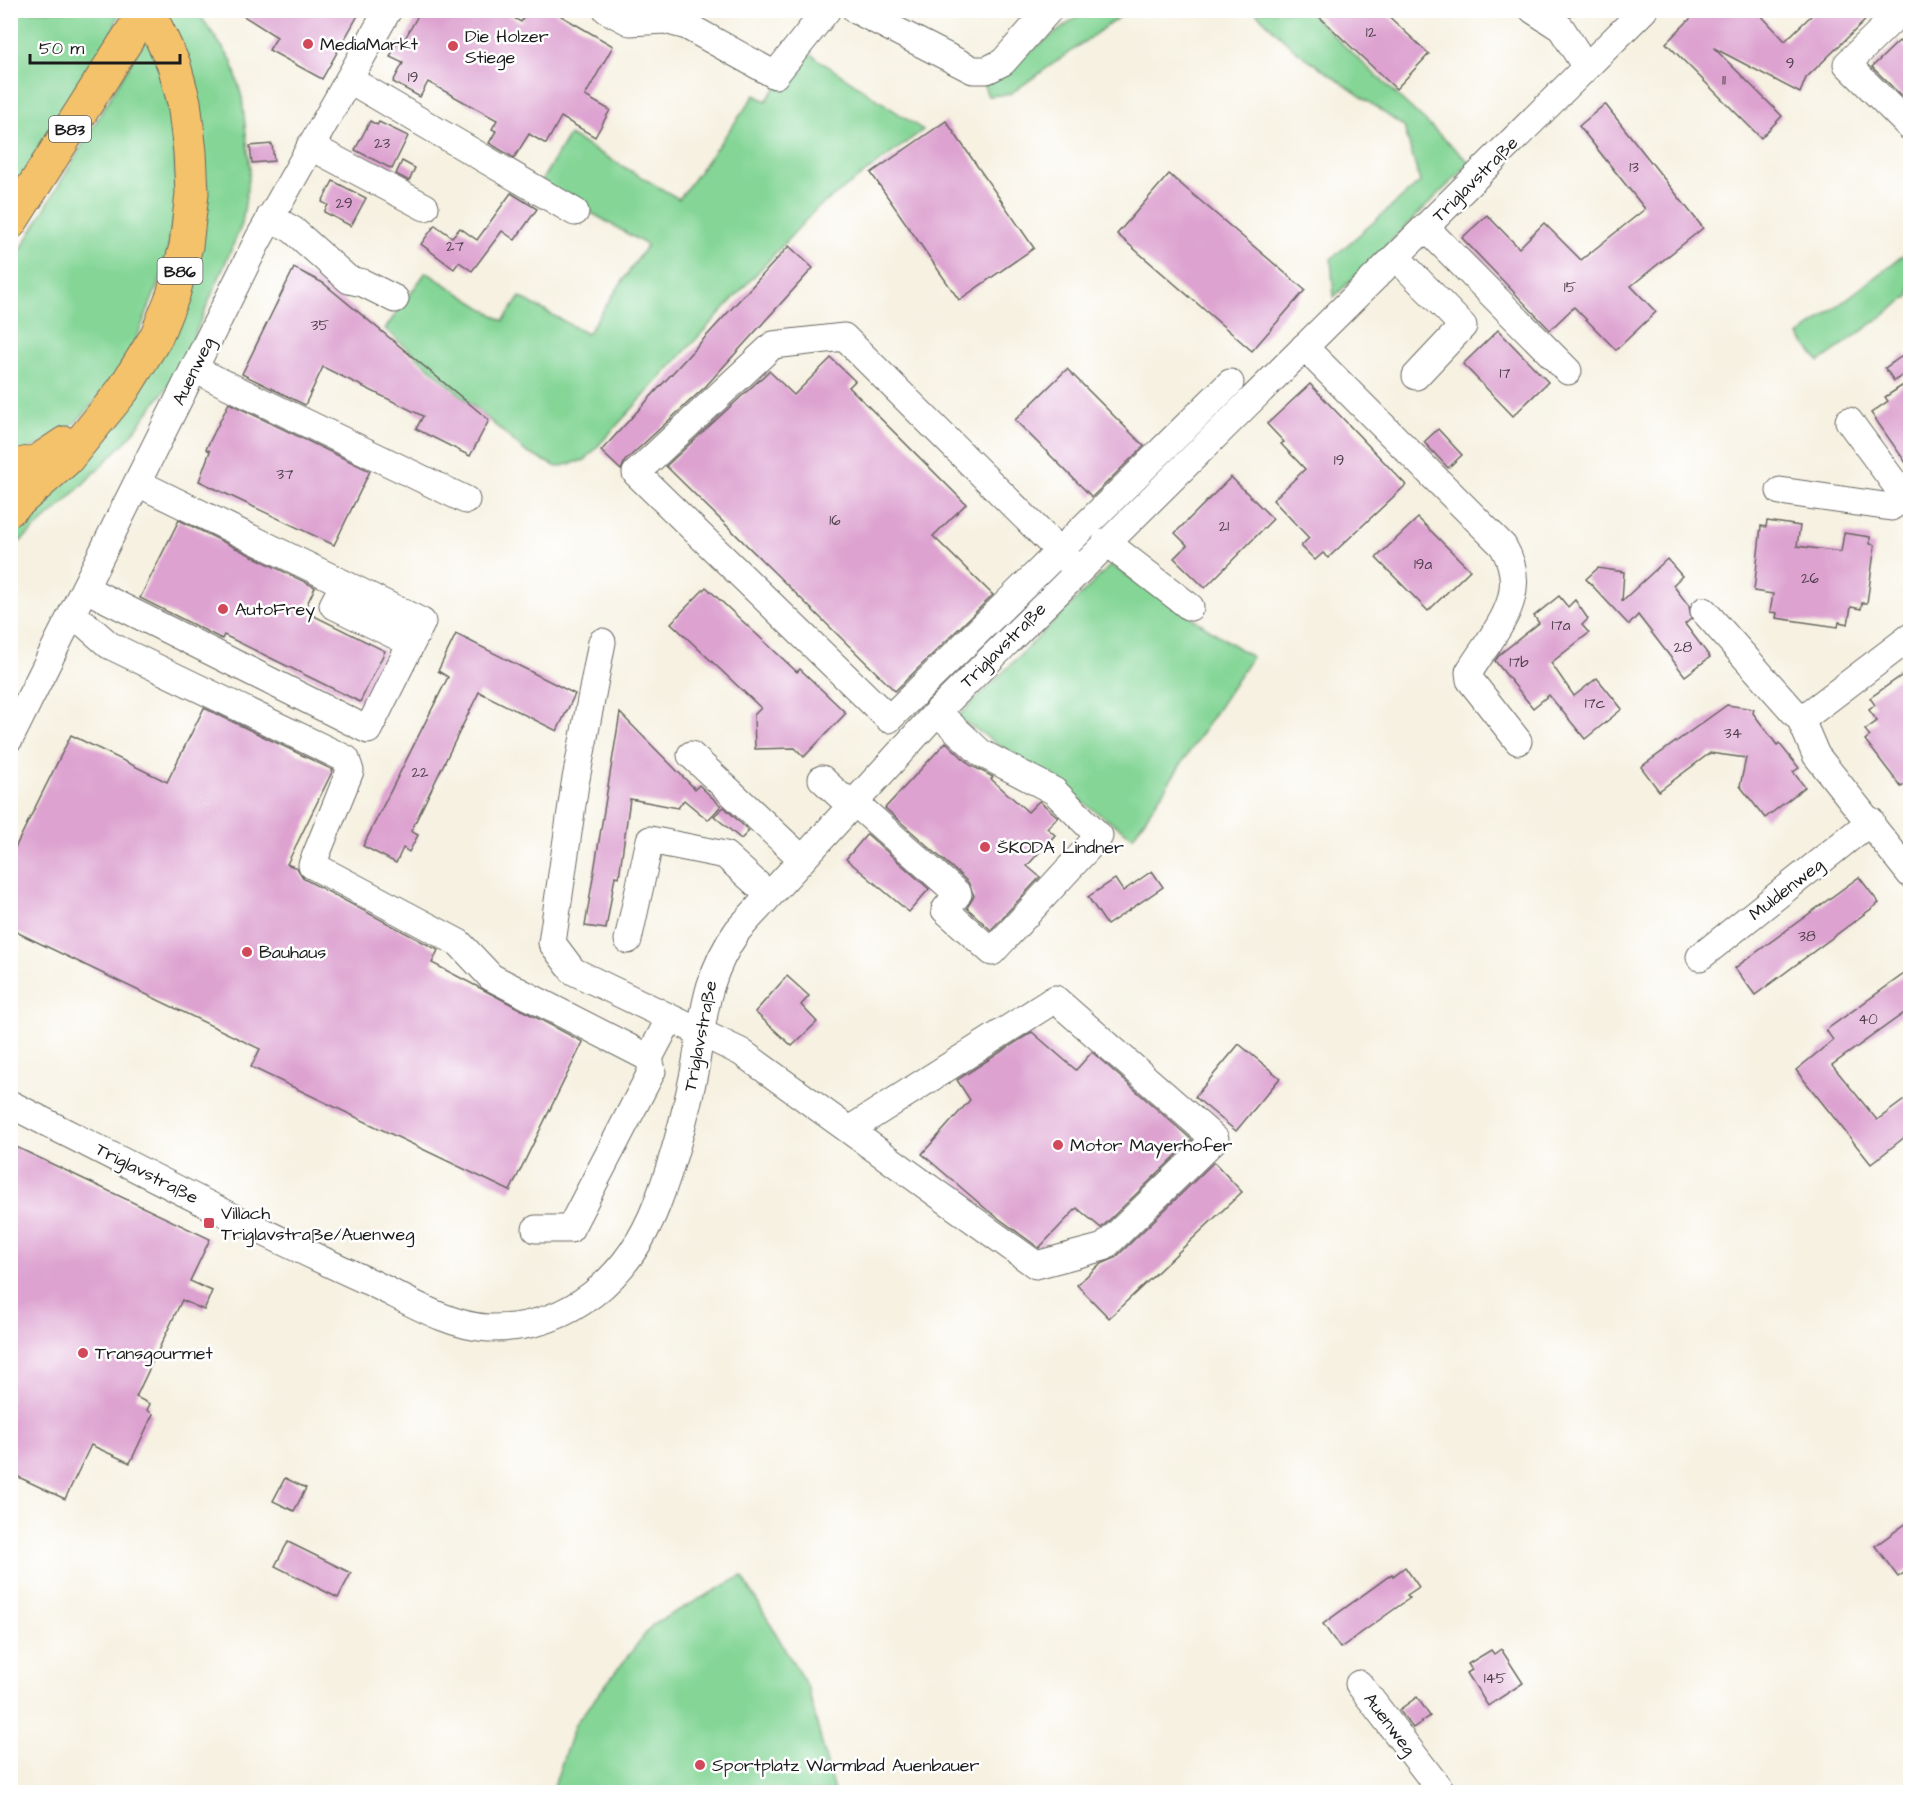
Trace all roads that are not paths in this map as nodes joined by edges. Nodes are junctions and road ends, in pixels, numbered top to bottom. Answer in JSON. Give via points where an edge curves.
{"nodes":[{"id":1,"x":147,"y":10,"type":"edge"},
{"id":2,"x":388,"y":10,"type":"edge"},
{"id":3,"x":607,"y":10,"type":"edge"},
{"id":4,"x":827,"y":10,"type":"edge"},
{"id":5,"x":856,"y":10,"type":"edge"},
{"id":6,"x":1049,"y":10,"type":"edge"},
{"id":7,"x":1533,"y":10,"type":"edge"},
{"id":8,"x":1644,"y":10,"type":"edge"},
{"id":9,"x":1902,"y":10,"type":"edge"},
{"id":10,"x":1586,"y":67,"type":"junction"},
{"id":11,"x":350,"y":81,"type":"junction"},
{"id":12,"x":1911,"y":127,"type":"edge"},
{"id":13,"x":310,"y":146,"type":"junction"},
{"id":14,"x":425,"y":207,"type":"dead end"},
{"id":15,"x":575,"y":212,"type":"dead end"},
{"id":16,"x":270,"y":217,"type":"junction"},
{"id":17,"x":10,"y":223,"type":"edge"},
{"id":18,"x":1426,"y":228,"type":"junction"},
{"id":19,"x":1396,"y":257,"type":"junction"},
{"id":20,"x":395,"y":299,"type":"dead end"},
{"id":21,"x":1304,"y":347,"type":"junction"},
{"id":22,"x":194,"y":369,"type":"junction"},
{"id":23,"x":1568,"y":371,"type":"dead end"},
{"id":24,"x":1416,"y":376,"type":"dead end"},
{"id":25,"x":1230,"y":383,"type":"dead end"},
{"id":26,"x":99,"y":419,"type":"junction"},
{"id":27,"x":1849,"y":421,"type":"dead end"},
{"id":28,"x":10,"y":466,"type":"edge"},
{"id":29,"x":138,"y":483,"type":"junction"},
{"id":30,"x":1780,"y":491,"type":"dead end"},
{"id":31,"x":466,"y":500,"type":"dead end"},
{"id":32,"x":1907,"y":501,"type":"edge"},
{"id":33,"x":10,"y":509,"type":"edge"},
{"id":34,"x":1106,"y":542,"type":"junction"},
{"id":35,"x":1069,"y":561,"type":"junction"},
{"id":36,"x":86,"y":589,"type":"junction"},
{"id":37,"x":1190,"y":607,"type":"dead end"},
{"id":38,"x":1704,"y":611,"type":"dead end"},
{"id":39,"x":72,"y":617,"type":"junction"},
{"id":40,"x":1911,"y":637,"type":"edge"},
{"id":41,"x":602,"y":642,"type":"dead end"},
{"id":42,"x":937,"y":712,"type":"junction"},
{"id":43,"x":1802,"y":720,"type":"junction"},
{"id":44,"x":10,"y":738,"type":"edge"},
{"id":45,"x":1518,"y":741,"type":"dead end"},
{"id":46,"x":691,"y":755,"type":"dead end"},
{"id":47,"x":822,"y":779,"type":"dead end"},
{"id":48,"x":854,"y":801,"type":"junction"},
{"id":49,"x":1871,"y":821,"type":"junction"},
{"id":50,"x":801,"y":858,"type":"junction"},
{"id":51,"x":1911,"y":874,"type":"edge"},
{"id":52,"x":768,"y":894,"type":"junction"},
{"id":53,"x":628,"y":940,"type":"dead end"},
{"id":54,"x":1700,"y":957,"type":"dead end"},
{"id":55,"x":670,"y":1018,"type":"junction"},
{"id":56,"x":699,"y":1032,"type":"junction"},
{"id":57,"x":649,"y":1058,"type":"junction"},
{"id":58,"x":10,"y":1104,"type":"edge"},
{"id":59,"x":849,"y":1130,"type":"junction"},
{"id":60,"x":536,"y":1229,"type":"dead end"},
{"id":61,"x":1359,"y":1684,"type":"dead end"},
{"id":62,"x":1442,"y":1792,"type":"edge"}],
"edges":[{"from":1,"to":17,"type":"main road","number":"B83"},
{"from":1,"to":26,"type":"main road","number":"B86","via":[[174,65],[184,102],[192,193],[186,246],[173,295],[150,346],[123,390]]},
{"from":2,"to":11,"type":"street","name":"Auenweg"},
{"from":3,"to":4,"type":"street","via":[[630,22],[665,20],[687,26],[775,75]]},
{"from":5,"to":6,"type":"street","via":[[973,70],[987,70],[1003,62]]},
{"from":7,"to":10,"type":"street","via":[[1561,28]]},
{"from":8,"to":10,"type":"street","name":"Triglavstraße"},
{"from":9,"to":12,"type":"street","via":[[1847,64]]},
{"from":10,"to":18,"type":"street","name":"Triglavstraße"},
{"from":11,"to":13,"type":"street","name":"Auenweg"},
{"from":11,"to":15,"type":"street"},
{"from":13,"to":14,"type":"street"},
{"from":13,"to":16,"type":"street","name":"Auenweg"},
{"from":16,"to":20,"type":"street","via":[[293,230],[349,280]]},
{"from":16,"to":22,"type":"street","name":"Auenweg"},
{"from":18,"to":19,"type":"street","name":"Triglavstraße"},
{"from":18,"to":23,"type":"street"},
{"from":19,"to":21,"type":"street","name":"Triglavstraße"},
{"from":19,"to":24,"type":"street","via":[[1463,326]]},
{"from":21,"to":34,"type":"street","name":"Triglavstraße"},
{"from":21,"to":45,"type":"street","via":[[1503,546],[1515,574],[1515,589],[1508,611],[1469,672],[1470,680]]},
{"from":22,"to":29,"type":"street","name":"Auenweg"},
{"from":22,"to":31,"type":"street"},
{"from":25,"to":35,"type":"street"},
{"from":26,"to":28,"type":"main road","via":[[38,461]]},
{"from":26,"to":33,"type":"main road","via":[[67,459]]},
{"from":27,"to":32,"type":"street"},
{"from":29,"to":36,"type":"street","name":"Auenweg"},
{"from":29,"to":36,"type":"street","via":[[422,622],[368,730]]},
{"from":30,"to":32,"type":"street","via":[[1891,507]]},
{"from":34,"to":35,"type":"street","name":"Triglavstraße"},
{"from":34,"to":37,"type":"street"},
{"from":35,"to":35,"type":"street","via":[[889,719],[636,473],[772,345],[844,337]]},
{"from":35,"to":42,"type":"street","name":"Triglavstraße"},
{"from":36,"to":39,"type":"street","name":"Auenweg"},
{"from":38,"to":43,"type":"street"},
{"from":39,"to":44,"type":"street","name":"Auenweg"},
{"from":39,"to":57,"type":"street","via":[[109,645],[346,759],[350,771],[312,865],[459,944],[491,978]]},
{"from":40,"to":43,"type":"street"},
{"from":41,"to":55,"type":"street","via":[[575,784],[552,944],[573,971]]},
{"from":42,"to":48,"type":"street","name":"Triglavstraße"},
{"from":42,"to":48,"type":"street","via":[[981,753],[1054,791],[1099,836],[992,952],[945,910],[958,894]]},
{"from":43,"to":49,"type":"street","via":[[1816,755]]},
{"from":46,"to":50,"type":"street"},
{"from":47,"to":48,"type":"street","via":[[840,796]]},
{"from":48,"to":50,"type":"street","name":"Triglavstraße"},
{"from":49,"to":51,"type":"street"},
{"from":49,"to":54,"type":"street","name":"Muldenweg"},
{"from":50,"to":52,"type":"street","name":"Triglavstraße"},
{"from":52,"to":53,"type":"street","via":[[725,855],[650,840]]},
{"from":52,"to":56,"type":"street","name":"Triglavstraße","via":[[732,938],[715,968]]},
{"from":55,"to":56,"type":"street"},
{"from":55,"to":57,"type":"street"},
{"from":56,"to":58,"type":"street","name":"Triglavstraße","via":[[678,1138],[641,1240],[599,1292],[571,1310],[515,1326],[487,1328],[459,1323],[314,1257]]},
{"from":56,"to":59,"type":"street","via":[[741,1052]]},
{"from":57,"to":60,"type":"street","via":[[652,1071],[570,1229]]},
{"from":59,"to":59,"type":"street","via":[[1055,999],[1215,1139],[1104,1247],[1036,1265]]},
{"from":61,"to":62,"type":"street","name":"Auenweg"}]}
